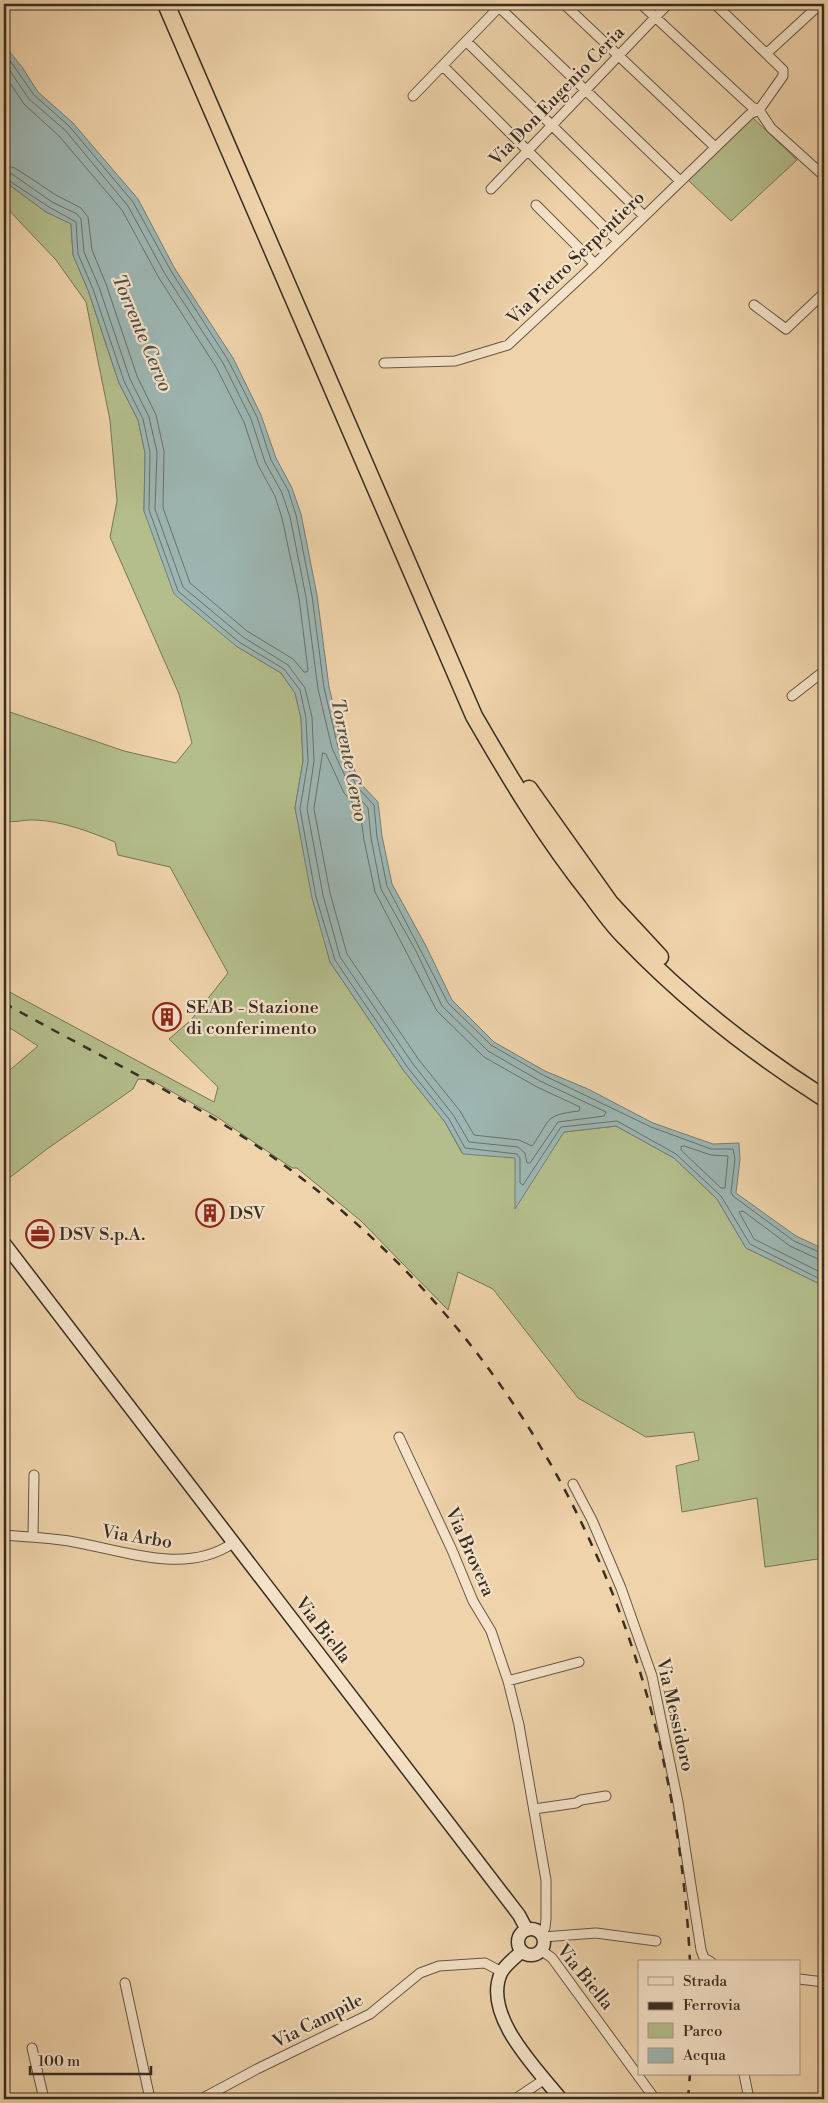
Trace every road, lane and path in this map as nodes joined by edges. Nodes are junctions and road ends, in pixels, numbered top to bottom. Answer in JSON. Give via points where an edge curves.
{"nodes":[{"id":1,"x":166,"y":4,"type":"edge"},
{"id":2,"x":176,"y":4,"type":"edge"},
{"id":3,"x":564,"y":4,"type":"edge"},
{"id":4,"x":641,"y":4,"type":"edge"},
{"id":5,"x":668,"y":4,"type":"edge"},
{"id":6,"x":715,"y":4,"type":"edge"},
{"id":7,"x":500,"y":5,"type":"edge"},
{"id":8,"x":816,"y":8,"type":"dead end"},
{"id":9,"x":655,"y":17,"type":"junction"},
{"id":10,"x":466,"y":41,"type":"junction"},
{"id":11,"x":767,"y":53,"type":"junction"},
{"id":12,"x":617,"y":55,"type":"junction"},
{"id":13,"x":443,"y":66,"type":"junction"},
{"id":14,"x":584,"y":90,"type":"junction"},
{"id":15,"x":412,"y":96,"type":"dead end"},
{"id":16,"x":759,"y":110,"type":"junction"},
{"id":17,"x":551,"y":125,"type":"junction"},
{"id":18,"x":715,"y":147,"type":"junction"},
{"id":19,"x":527,"y":150,"type":"junction"},
{"id":20,"x":824,"y":176,"type":"edge"},
{"id":21,"x":680,"y":181,"type":"junction"},
{"id":22,"x":491,"y":189,"type":"dead end"},
{"id":23,"x":536,"y":205,"type":"dead end"},
{"id":24,"x":644,"y":216,"type":"junction"},
{"id":25,"x":618,"y":241,"type":"junction"},
{"id":26,"x":595,"y":264,"type":"junction"},
{"id":27,"x":824,"y":293,"type":"edge"},
{"id":28,"x":754,"y":305,"type":"dead end"},
{"id":29,"x":384,"y":363,"type":"dead end"},
{"id":30,"x":824,"y":671,"type":"edge"},
{"id":31,"x":792,"y":696,"type":"dead end"},
{"id":32,"x":824,"y":1087,"type":"edge"},
{"id":33,"x":824,"y":1098,"type":"edge"},
{"id":34,"x":4,"y":1244,"type":"edge"},
{"id":35,"x":399,"y":1437,"type":"dead end"},
{"id":36,"x":34,"y":1474,"type":"dead end"},
{"id":37,"x":573,"y":1484,"type":"dead end"},
{"id":38,"x":4,"y":1535,"type":"edge"},
{"id":39,"x":33,"y":1537,"type":"junction"},
{"id":40,"x":233,"y":1543,"type":"junction"},
{"id":41,"x":579,"y":1662,"type":"dead end"},
{"id":42,"x":508,"y":1681,"type":"junction"},
{"id":43,"x":606,"y":1796,"type":"dead end"},
{"id":44,"x":534,"y":1809,"type":"junction"},
{"id":45,"x":528,"y":1930,"type":"junction"},
{"id":46,"x":542,"y":1935,"type":"junction"},
{"id":47,"x":656,"y":1941,"type":"dead end"},
{"id":48,"x":541,"y":1950,"type":"junction"},
{"id":49,"x":522,"y":1951,"type":"junction"},
{"id":50,"x":708,"y":1960,"type":"edge"},
{"id":51,"x":502,"y":1972,"type":"junction"},
{"id":52,"x":800,"y":1979,"type":"edge"},
{"id":53,"x":824,"y":1982,"type":"edge"},
{"id":54,"x":125,"y":1984,"type":"dead end"},
{"id":55,"x":32,"y":2048,"type":"dead end"},
{"id":56,"x":638,"y":2076,"type":"edge"},
{"id":57,"x":638,"y":2076,"type":"edge"},
{"id":58,"x":744,"y":2076,"type":"edge"},
{"id":59,"x":545,"y":2079,"type":"junction"},
{"id":60,"x":44,"y":2099,"type":"edge"},
{"id":61,"x":150,"y":2099,"type":"edge"},
{"id":62,"x":201,"y":2099,"type":"edge"},
{"id":63,"x":515,"y":2099,"type":"edge"},
{"id":64,"x":561,"y":2099,"type":"edge"},
{"id":65,"x":655,"y":2099,"type":"edge"},
{"id":66,"x":749,"y":2099,"type":"edge"}],
"edges":[{"from":1,"to":33,"type":"highway","via":[[474,716],[519,793],[550,842],[624,936],[687,996],[746,1044]]},
{"from":2,"to":32,"type":"highway","via":[[480,710],[555,828],[610,903],[694,988]]},
{"from":3,"to":12,"type":"street"},
{"from":4,"to":9,"type":"street"},
{"from":5,"to":9,"type":"street","name":"Via Don Eugenio Ceria"},
{"from":6,"to":11,"type":"street"},
{"from":7,"to":10,"type":"street"},
{"from":7,"to":14,"type":"street"},
{"from":8,"to":11,"type":"street"},
{"from":9,"to":12,"type":"street","name":"Via Don Eugenio Ceria"},
{"from":9,"to":16,"type":"street"},
{"from":10,"to":13,"type":"street"},
{"from":10,"to":17,"type":"street"},
{"from":11,"to":16,"type":"street","name":"Via Pietro Serpentiero","via":[[783,70],[783,76]]},
{"from":12,"to":14,"type":"street","name":"Via Don Eugenio Ceria"},
{"from":12,"to":18,"type":"street"},
{"from":13,"to":15,"type":"street"},
{"from":13,"to":19,"type":"street"},
{"from":14,"to":17,"type":"street","name":"Via Don Eugenio Ceria"},
{"from":14,"to":21,"type":"street"},
{"from":16,"to":18,"type":"street","name":"Via Pietro Serpentiero","via":[[750,114]]},
{"from":16,"to":20,"type":"street","via":[[772,128]]},
{"from":17,"to":19,"type":"street","name":"Via Don Eugenio Ceria"},
{"from":17,"to":24,"type":"street"},
{"from":18,"to":21,"type":"street","name":"Via Pietro Serpentiero"},
{"from":19,"to":22,"type":"street","name":"Via Don Eugenio Ceria"},
{"from":19,"to":25,"type":"street"},
{"from":21,"to":24,"type":"street","name":"Via Pietro Serpentiero"},
{"from":23,"to":26,"type":"street"},
{"from":24,"to":25,"type":"street","name":"Via Pietro Serpentiero"},
{"from":25,"to":26,"type":"street","name":"Via Pietro Serpentiero"},
{"from":26,"to":29,"type":"street","name":"Via Pietro Serpentiero","via":[[508,345],[455,361]]},
{"from":27,"to":28,"type":"street","via":[[786,329]]},
{"from":30,"to":31,"type":"street"},
{"from":34,"to":40,"type":"street","name":"Via Biella"},
{"from":35,"to":42,"type":"street","name":"Via Brovera","via":[[473,1601],[491,1631]]},
{"from":36,"to":39,"type":"street"},
{"from":37,"to":50,"type":"street","name":"Via Messidoro","via":[[621,1588],[652,1676],[678,1802],[701,1950]]},
{"from":38,"to":39,"type":"street","name":"Via Arbo"},
{"from":39,"to":40,"type":"street","name":"Via Arbo","via":[[69,1541],[121,1553],[185,1560],[218,1553]]},
{"from":40,"to":45,"type":"street","name":"Via Biella"},
{"from":41,"to":42,"type":"street"},
{"from":42,"to":44,"type":"street","name":"Via Brovera"},
{"from":43,"to":44,"type":"street"},
{"from":44,"to":46,"type":"street","name":"Via Brovera","via":[[546,1880],[547,1902]]},
{"from":45,"to":46,"type":"street"},
{"from":45,"to":49,"type":"street","via":[[520,1937]]},
{"from":46,"to":47,"type":"street","via":[[596,1933]]},
{"from":46,"to":48,"type":"street","via":[[544,1944]]},
{"from":48,"to":49,"type":"street","via":[[530,1955]]},
{"from":48,"to":56,"type":"street","name":"Via Biella","via":[[552,1958]]},
{"from":49,"to":51,"type":"street"},
{"from":51,"to":59,"type":"street","via":[[497,1992],[507,2026],[515,2042]]},
{"from":51,"to":62,"type":"street","name":"Via Campile","via":[[485,1963],[439,1966],[420,1973],[370,2014],[257,2068]]},
{"from":52,"to":53,"type":"street"},
{"from":54,"to":61,"type":"street"},
{"from":55,"to":60,"type":"street"},
{"from":57,"to":65,"type":"street","name":"Via Biella"},
{"from":58,"to":66,"type":"street"},
{"from":59,"to":63,"type":"street"},
{"from":59,"to":64,"type":"street"}]}
